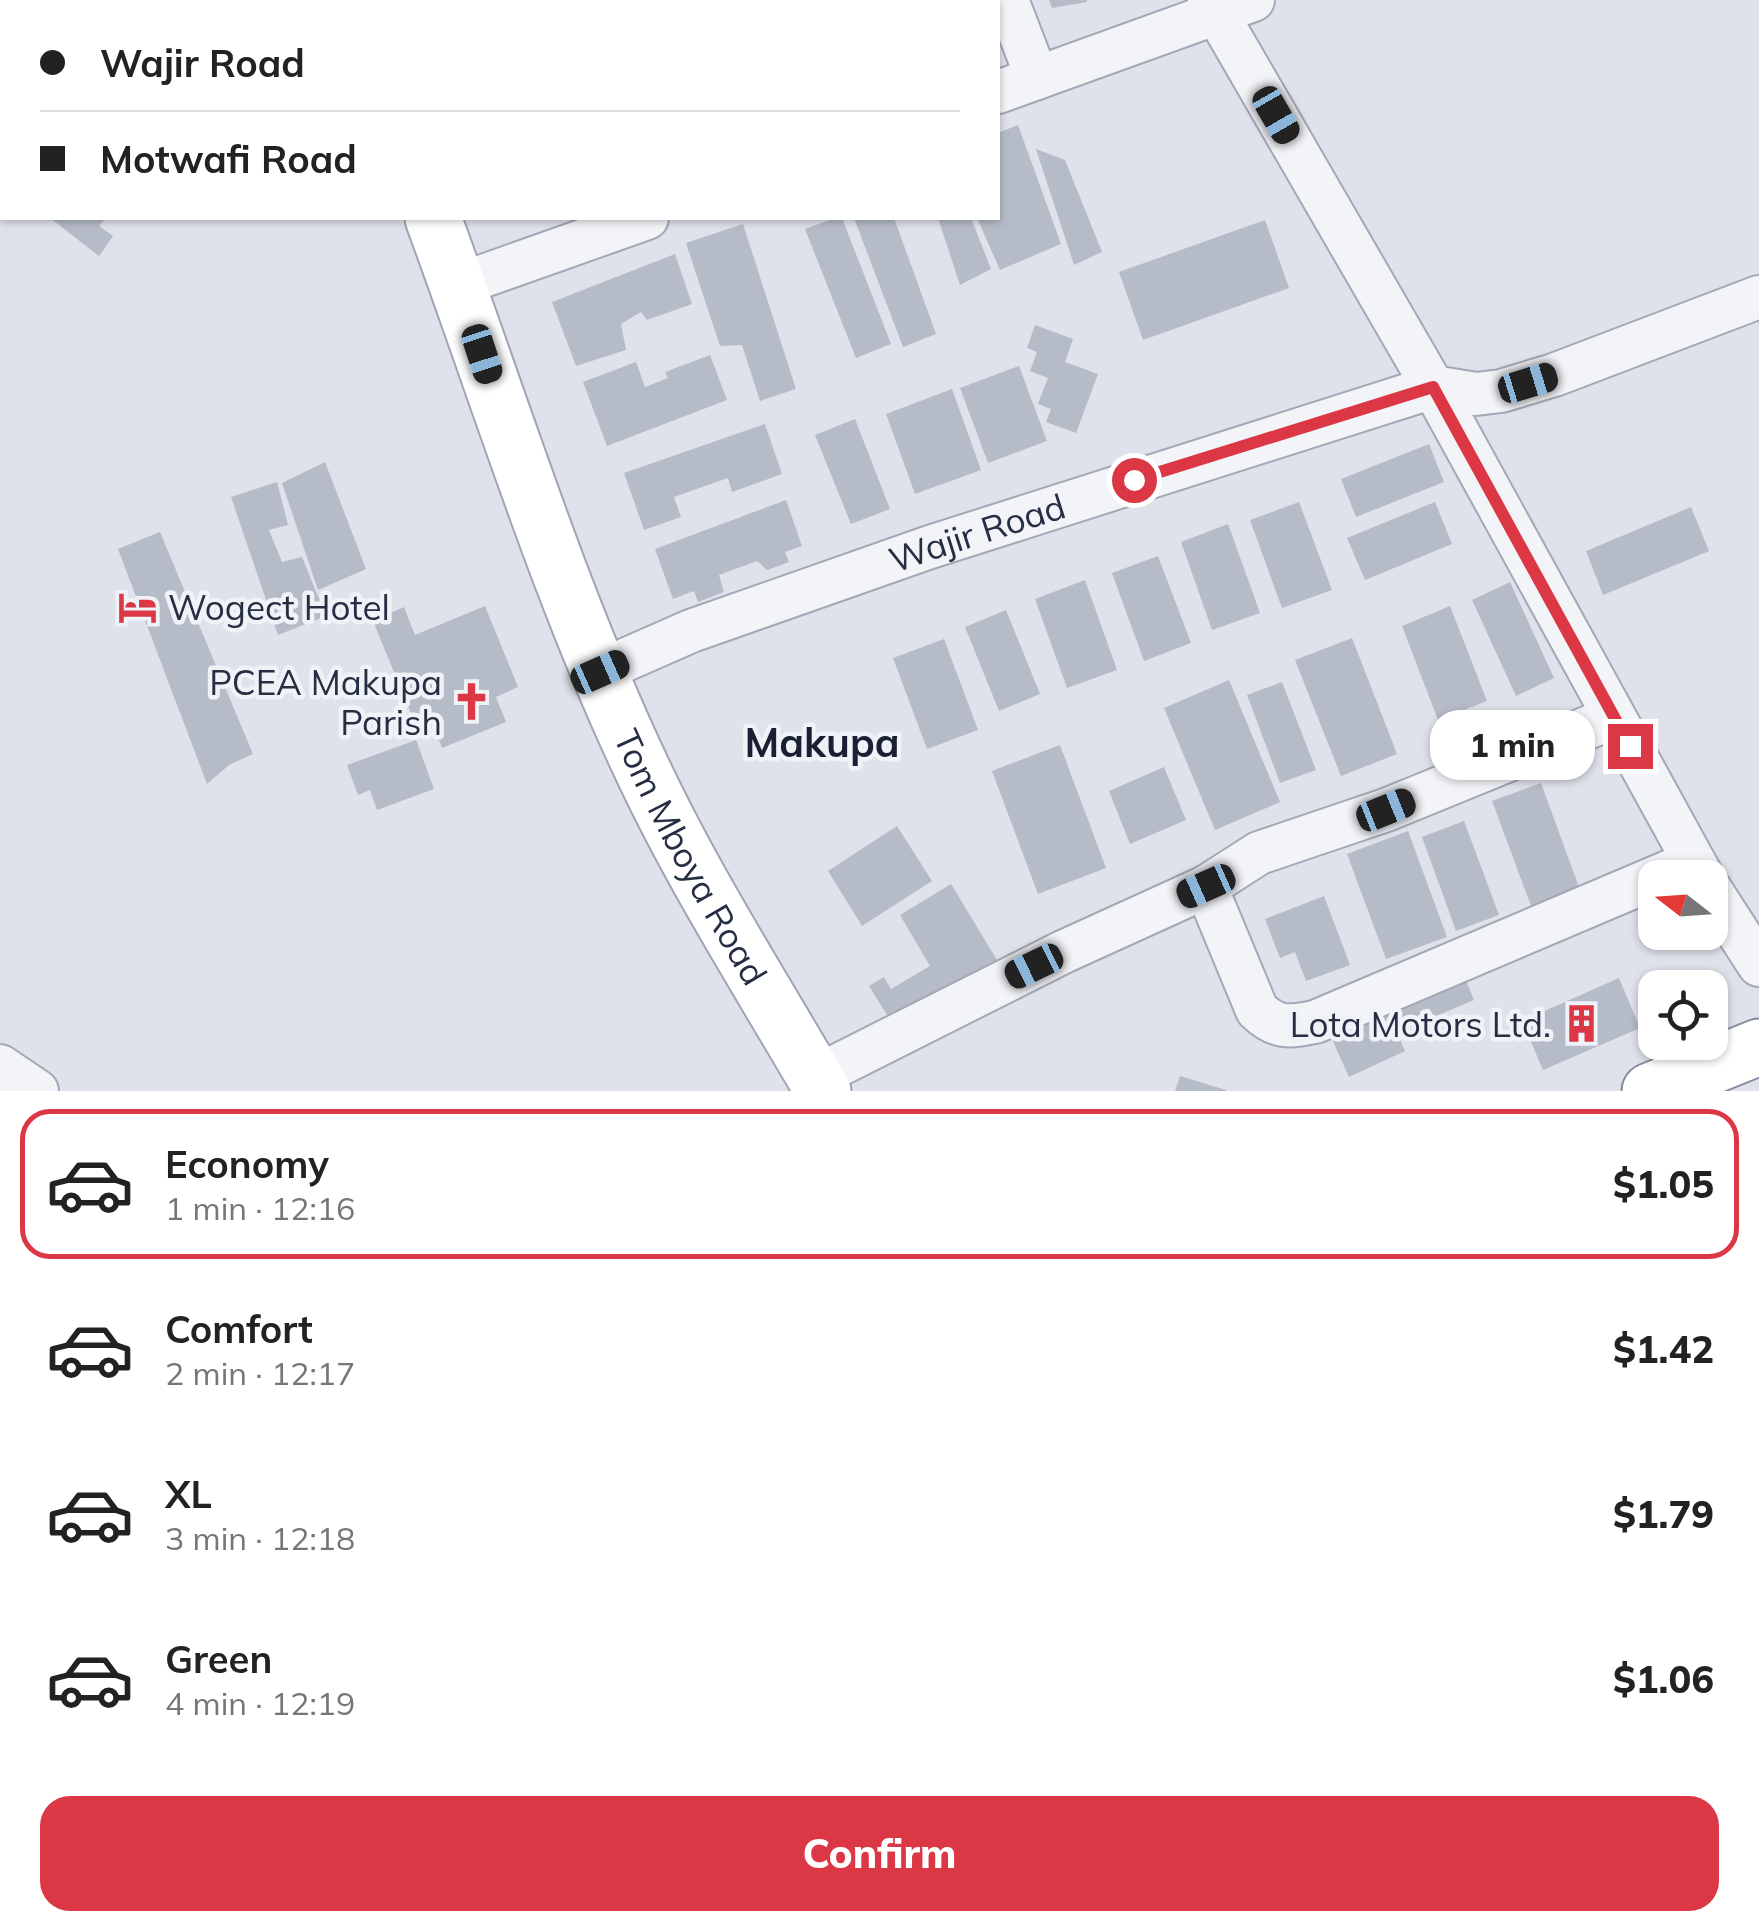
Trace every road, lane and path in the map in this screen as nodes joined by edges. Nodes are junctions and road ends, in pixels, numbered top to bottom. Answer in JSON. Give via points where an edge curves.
{"nodes":[{"id":1,"x":1007,"y":0,"type":"edge"},
{"id":2,"x":1227,"y":4,"type":"edge"},
{"id":3,"x":1037,"y":78,"type":"junction"},
{"id":4,"x":1000,"y":91,"type":"edge"},
{"id":5,"x":434,"y":220,"type":"edge"},
{"id":6,"x":641,"y":220,"type":"edge"},
{"id":7,"x":458,"y":285,"type":"junction"},
{"id":8,"x":1759,"y":296,"type":"edge"},
{"id":9,"x":1433,"y":387,"type":"junction"},
{"id":10,"x":600,"y":672,"type":"junction"},
{"id":11,"x":1614,"y":717,"type":"junction"},
{"id":12,"x":1693,"y":860,"type":"edge"},
{"id":13,"x":1206,"y":886,"type":"junction"},
{"id":14,"x":1638,"y":900,"type":"edge"},
{"id":15,"x":1728,"y":917,"type":"edge"},
{"id":16,"x":1759,"y":965,"type":"edge"},
{"id":17,"x":1759,"y":1046,"type":"edge"},
{"id":18,"x":0,"y":1066,"type":"edge"},
{"id":19,"x":819,"y":1084,"type":"edge"},
{"id":20,"x":37,"y":1091,"type":"edge"},
{"id":21,"x":1650,"y":1091,"type":"edge"}],
"edges":[{"from":1,"to":3,"type":"street"},
{"from":2,"to":3,"type":"street"},
{"from":2,"to":9,"type":"street"},
{"from":3,"to":4,"type":"street"},
{"from":5,"to":7,"type":"main road","name":"Tom Mboya Road"},
{"from":6,"to":7,"type":"street"},
{"from":7,"to":10,"type":"main road","name":"Tom Mboya Road"},
{"from":8,"to":9,"type":"street","name":"Wajir Road","via":[[1501,391]]},
{"from":9,"to":10,"type":"street","name":"Wajir Road","via":[[930,546],[691,631]]},
{"from":9,"to":11,"type":"street"},
{"from":10,"to":19,"type":"main road","name":"Tom Mboya Road","via":[[706,891]]},
{"from":11,"to":12,"type":"street"},
{"from":11,"to":13,"type":"street","via":[[1386,810],[1259,852]]},
{"from":13,"to":14,"type":"street","via":[[1257,1010],[1270,1023],[1292,1026]]},
{"from":13,"to":19,"type":"street","via":[[1064,952]]},
{"from":15,"to":16,"type":"street"},
{"from":17,"to":21,"type":"main road"},
{"from":18,"to":20,"type":"street"}]}
